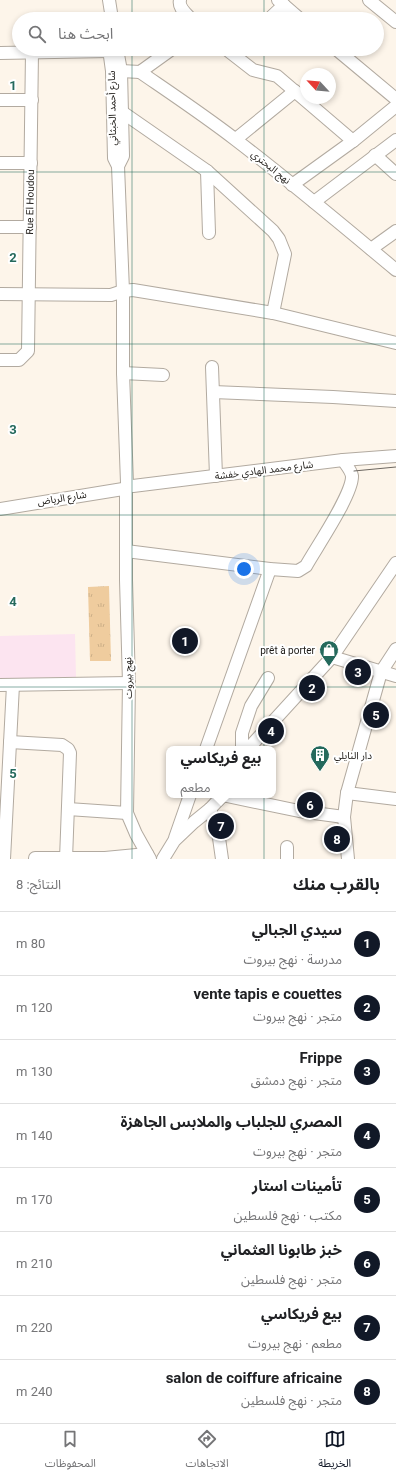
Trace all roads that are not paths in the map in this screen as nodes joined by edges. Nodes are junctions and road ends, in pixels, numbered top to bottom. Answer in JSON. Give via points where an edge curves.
{"nodes":[{"id":1,"x":102,"y":0,"type":"edge"},
{"id":2,"x":109,"y":0,"type":"edge"},
{"id":3,"x":180,"y":0,"type":"edge"},
{"id":4,"x":369,"y":0,"type":"edge"},
{"id":5,"x":281,"y":3,"type":"edge"},
{"id":6,"x":103,"y":12,"type":"edge"},
{"id":7,"x":111,"y":12,"type":"edge"},
{"id":8,"x":185,"y":12,"type":"edge"},
{"id":9,"x":274,"y":12,"type":"edge"},
{"id":10,"x":292,"y":12,"type":"edge"},
{"id":11,"x":384,"y":12,"type":"edge"},
{"id":12,"x":384,"y":12,"type":"edge"},
{"id":13,"x":396,"y":22,"type":"edge"},
{"id":14,"x":0,"y":53,"type":"edge"},
{"id":15,"x":12,"y":53,"type":"edge"},
{"id":16,"x":32,"y":56,"type":"edge"},
{"id":17,"x":112,"y":56,"type":"edge"},
{"id":18,"x":115,"y":56,"type":"edge"},
{"id":19,"x":162,"y":56,"type":"edge"},
{"id":20,"x":237,"y":56,"type":"edge"},
{"id":21,"x":344,"y":56,"type":"edge"},
{"id":22,"x":121,"y":71,"type":"junction"},
{"id":23,"x":140,"y":72,"type":"junction"},
{"id":24,"x":295,"y":91,"type":"junction"},
{"id":25,"x":396,"y":99,"type":"edge"},
{"id":26,"x":0,"y":100,"type":"edge"},
{"id":27,"x":32,"y":100,"type":"junction"},
{"id":28,"x":396,"y":106,"type":"edge"},
{"id":29,"x":122,"y":112,"type":"junction"},
{"id":30,"x":236,"y":139,"type":"junction"},
{"id":31,"x":396,"y":140,"type":"edge"},
{"id":32,"x":353,"y":141,"type":"junction"},
{"id":33,"x":374,"y":155,"type":"junction"},
{"id":34,"x":0,"y":163,"type":"edge"},
{"id":35,"x":31,"y":163,"type":"junction"},
{"id":36,"x":118,"y":166,"type":"junction"},
{"id":37,"x":207,"y":171,"type":"junction"},
{"id":38,"x":396,"y":174,"type":"edge"},
{"id":39,"x":292,"y":185,"type":"junction"},
{"id":40,"x":314,"y":202,"type":"junction"},
{"id":41,"x":0,"y":227,"type":"edge"},
{"id":42,"x":30,"y":227,"type":"junction"},
{"id":43,"x":396,"y":231,"type":"edge"},
{"id":44,"x":209,"y":233,"type":"dead end"},
{"id":45,"x":371,"y":249,"type":"junction"},
{"id":46,"x":396,"y":270,"type":"edge"},
{"id":47,"x":123,"y":291,"type":"junction"},
{"id":48,"x":0,"y":294,"type":"edge"},
{"id":49,"x":29,"y":294,"type":"junction"},
{"id":50,"x":273,"y":314,"type":"junction"},
{"id":51,"x":396,"y":343,"type":"edge"},
{"id":52,"x":0,"y":360,"type":"edge"},
{"id":53,"x":212,"y":367,"type":"dead end"},
{"id":54,"x":123,"y":373,"type":"junction"},
{"id":55,"x":163,"y":375,"type":"dead end"},
{"id":56,"x":213,"y":392,"type":"junction"},
{"id":57,"x":396,"y":401,"type":"edge"},
{"id":58,"x":396,"y":456,"type":"edge"},
{"id":59,"x":343,"y":460,"type":"junction"},
{"id":60,"x":216,"y":476,"type":"junction"},
{"id":61,"x":127,"y":487,"type":"junction"},
{"id":62,"x":0,"y":509,"type":"edge"},
{"id":63,"x":126,"y":551,"type":"junction"},
{"id":64,"x":396,"y":563,"type":"edge"},
{"id":65,"x":270,"y":570,"type":"junction"},
{"id":66,"x":396,"y":650,"type":"edge"},
{"id":67,"x":332,"y":657,"type":"junction"},
{"id":68,"x":381,"y":672,"type":"junction"},
{"id":69,"x":396,"y":676,"type":"edge"},
{"id":70,"x":268,"y":678,"type":"dead end"},
{"id":71,"x":129,"y":683,"type":"junction"},
{"id":72,"x":0,"y":685,"type":"edge"},
{"id":73,"x":13,"y":685,"type":"junction"},
{"id":74,"x":10,"y":742,"type":"junction"},
{"id":75,"x":207,"y":746,"type":"edge"},
{"id":76,"x":242,"y":746,"type":"edge"},
{"id":77,"x":251,"y":746,"type":"edge"},
{"id":78,"x":347,"y":793,"type":"junction"},
{"id":79,"x":396,"y":797,"type":"edge"},
{"id":80,"x":189,"y":798,"type":"edge"},
{"id":81,"x":219,"y":798,"type":"edge"},
{"id":82,"x":236,"y":798,"type":"edge"},
{"id":83,"x":68,"y":809,"type":"junction"},
{"id":84,"x":210,"y":809,"type":"junction"},
{"id":85,"x":128,"y":813,"type":"junction"},
{"id":86,"x":344,"y":817,"type":"junction"},
{"id":87,"x":174,"y":841,"type":"junction"},
{"id":88,"x":287,"y":847,"type":"dead end"},
{"id":89,"x":149,"y":857,"type":"edge"},
{"id":90,"x":35,"y":858,"type":"dead end"},
{"id":91,"x":66,"y":858,"type":"edge"},
{"id":92,"x":4,"y":859,"type":"edge"},
{"id":93,"x":163,"y":859,"type":"edge"},
{"id":94,"x":222,"y":859,"type":"edge"},
{"id":95,"x":287,"y":859,"type":"edge"},
{"id":96,"x":348,"y":859,"type":"edge"}],
"edges":[{"from":1,"to":6,"type":"street"},
{"from":2,"to":7,"type":"street"},
{"from":3,"to":8,"type":"street","via":[[179,4]]},
{"from":4,"to":11,"type":"street"},
{"from":5,"to":9,"type":"street"},
{"from":5,"to":10,"type":"street"},
{"from":12,"to":13,"type":"street"},
{"from":14,"to":15,"type":"street"},
{"from":16,"to":27,"type":"street","name":"Rue El Houdou"},
{"from":17,"to":36,"type":"street","name":"شارع أحمد الخبثاني","via":[[114,158]]},
{"from":18,"to":22,"type":"street"},
{"from":19,"to":23,"type":"street"},
{"from":20,"to":24,"type":"street","via":[[253,70],[277,76]]},
{"from":21,"to":25,"type":"street"},
{"from":22,"to":23,"type":"street"},
{"from":22,"to":29,"type":"street"},
{"from":23,"to":30,"type":"street","name":"نهج البحتري"},
{"from":24,"to":30,"type":"street"},
{"from":24,"to":32,"type":"street"},
{"from":26,"to":27,"type":"street"},
{"from":27,"to":35,"type":"street","name":"Rue El Houdou"},
{"from":28,"to":32,"type":"street"},
{"from":29,"to":36,"type":"street","via":[[123,156]]},
{"from":29,"to":37,"type":"street"},
{"from":30,"to":39,"type":"street","name":"نهج البحتري"},
{"from":31,"to":33,"type":"street"},
{"from":32,"to":39,"type":"street"},
{"from":33,"to":38,"type":"street"},
{"from":33,"to":40,"type":"street"},
{"from":34,"to":35,"type":"street"},
{"from":35,"to":42,"type":"street","name":"Rue El Houdou"},
{"from":36,"to":47,"type":"street","name":"نهج بيروت"},
{"from":37,"to":44,"type":"street"},
{"from":37,"to":50,"type":"street","via":[[279,239],[285,254]]},
{"from":39,"to":40,"type":"street","name":"نهج البحتري"},
{"from":40,"to":45,"type":"street","name":"نهج البحتري"},
{"from":41,"to":42,"type":"street"},
{"from":42,"to":49,"type":"street","name":"Rue El Houdou"},
{"from":43,"to":45,"type":"street"},
{"from":45,"to":46,"type":"street","name":"نهج البحتري"},
{"from":47,"to":49,"type":"street","via":[[111,295]]},
{"from":47,"to":50,"type":"street","via":[[133,290]]},
{"from":47,"to":54,"type":"street","name":"نهج بيروت"},
{"from":48,"to":49,"type":"street"},
{"from":49,"to":52,"type":"street","name":"Rue El Houdou","via":[[28,351],[20,360]]},
{"from":50,"to":51,"type":"street"},
{"from":53,"to":56,"type":"street"},
{"from":54,"to":55,"type":"street"},
{"from":54,"to":61,"type":"street","name":"نهج بيروت"},
{"from":56,"to":57,"type":"street"},
{"from":56,"to":60,"type":"street"},
{"from":58,"to":59,"type":"street","name":"شارع محمد الهادي خفشة"},
{"from":59,"to":60,"type":"street","name":"شارع محمد الهادي خفشة"},
{"from":59,"to":65,"type":"street","via":[[352,475],[350,490],[306,566],[298,571]]},
{"from":60,"to":61,"type":"street","name":"شارع محمد الهادي خفشة"},
{"from":61,"to":62,"type":"street","name":"شارع الرياض"},
{"from":61,"to":63,"type":"street","name":"نهج بيروت"},
{"from":63,"to":65,"type":"street"},
{"from":63,"to":71,"type":"street","name":"نهج بيروت"},
{"from":64,"to":67,"type":"street"},
{"from":65,"to":75,"type":"street"},
{"from":66,"to":68,"type":"street"},
{"from":67,"to":68,"type":"street"},
{"from":67,"to":77,"type":"street"},
{"from":68,"to":69,"type":"street"},
{"from":68,"to":78,"type":"street"},
{"from":70,"to":76,"type":"street","via":[[251,706],[242,733]]},
{"from":71,"to":73,"type":"street"},
{"from":71,"to":85,"type":"street","name":"نهج بيروت"},
{"from":72,"to":73,"type":"street"},
{"from":73,"to":74,"type":"street"},
{"from":74,"to":83,"type":"street","via":[[62,745],[68,749]]},
{"from":74,"to":92,"type":"street"},
{"from":78,"to":79,"type":"street"},
{"from":78,"to":86,"type":"street"},
{"from":80,"to":87,"type":"street"},
{"from":81,"to":84,"type":"street"},
{"from":82,"to":86,"type":"street","via":[[298,811]]},
{"from":83,"to":85,"type":"street"},
{"from":83,"to":91,"type":"street"},
{"from":84,"to":87,"type":"street"},
{"from":84,"to":94,"type":"street"},
{"from":85,"to":89,"type":"street","name":"نهج بيروت"},
{"from":86,"to":96,"type":"street"},
{"from":87,"to":93,"type":"street"},
{"from":88,"to":95,"type":"street"},
{"from":89,"to":91,"type":"street"},
{"from":90,"to":91,"type":"street"}]}
